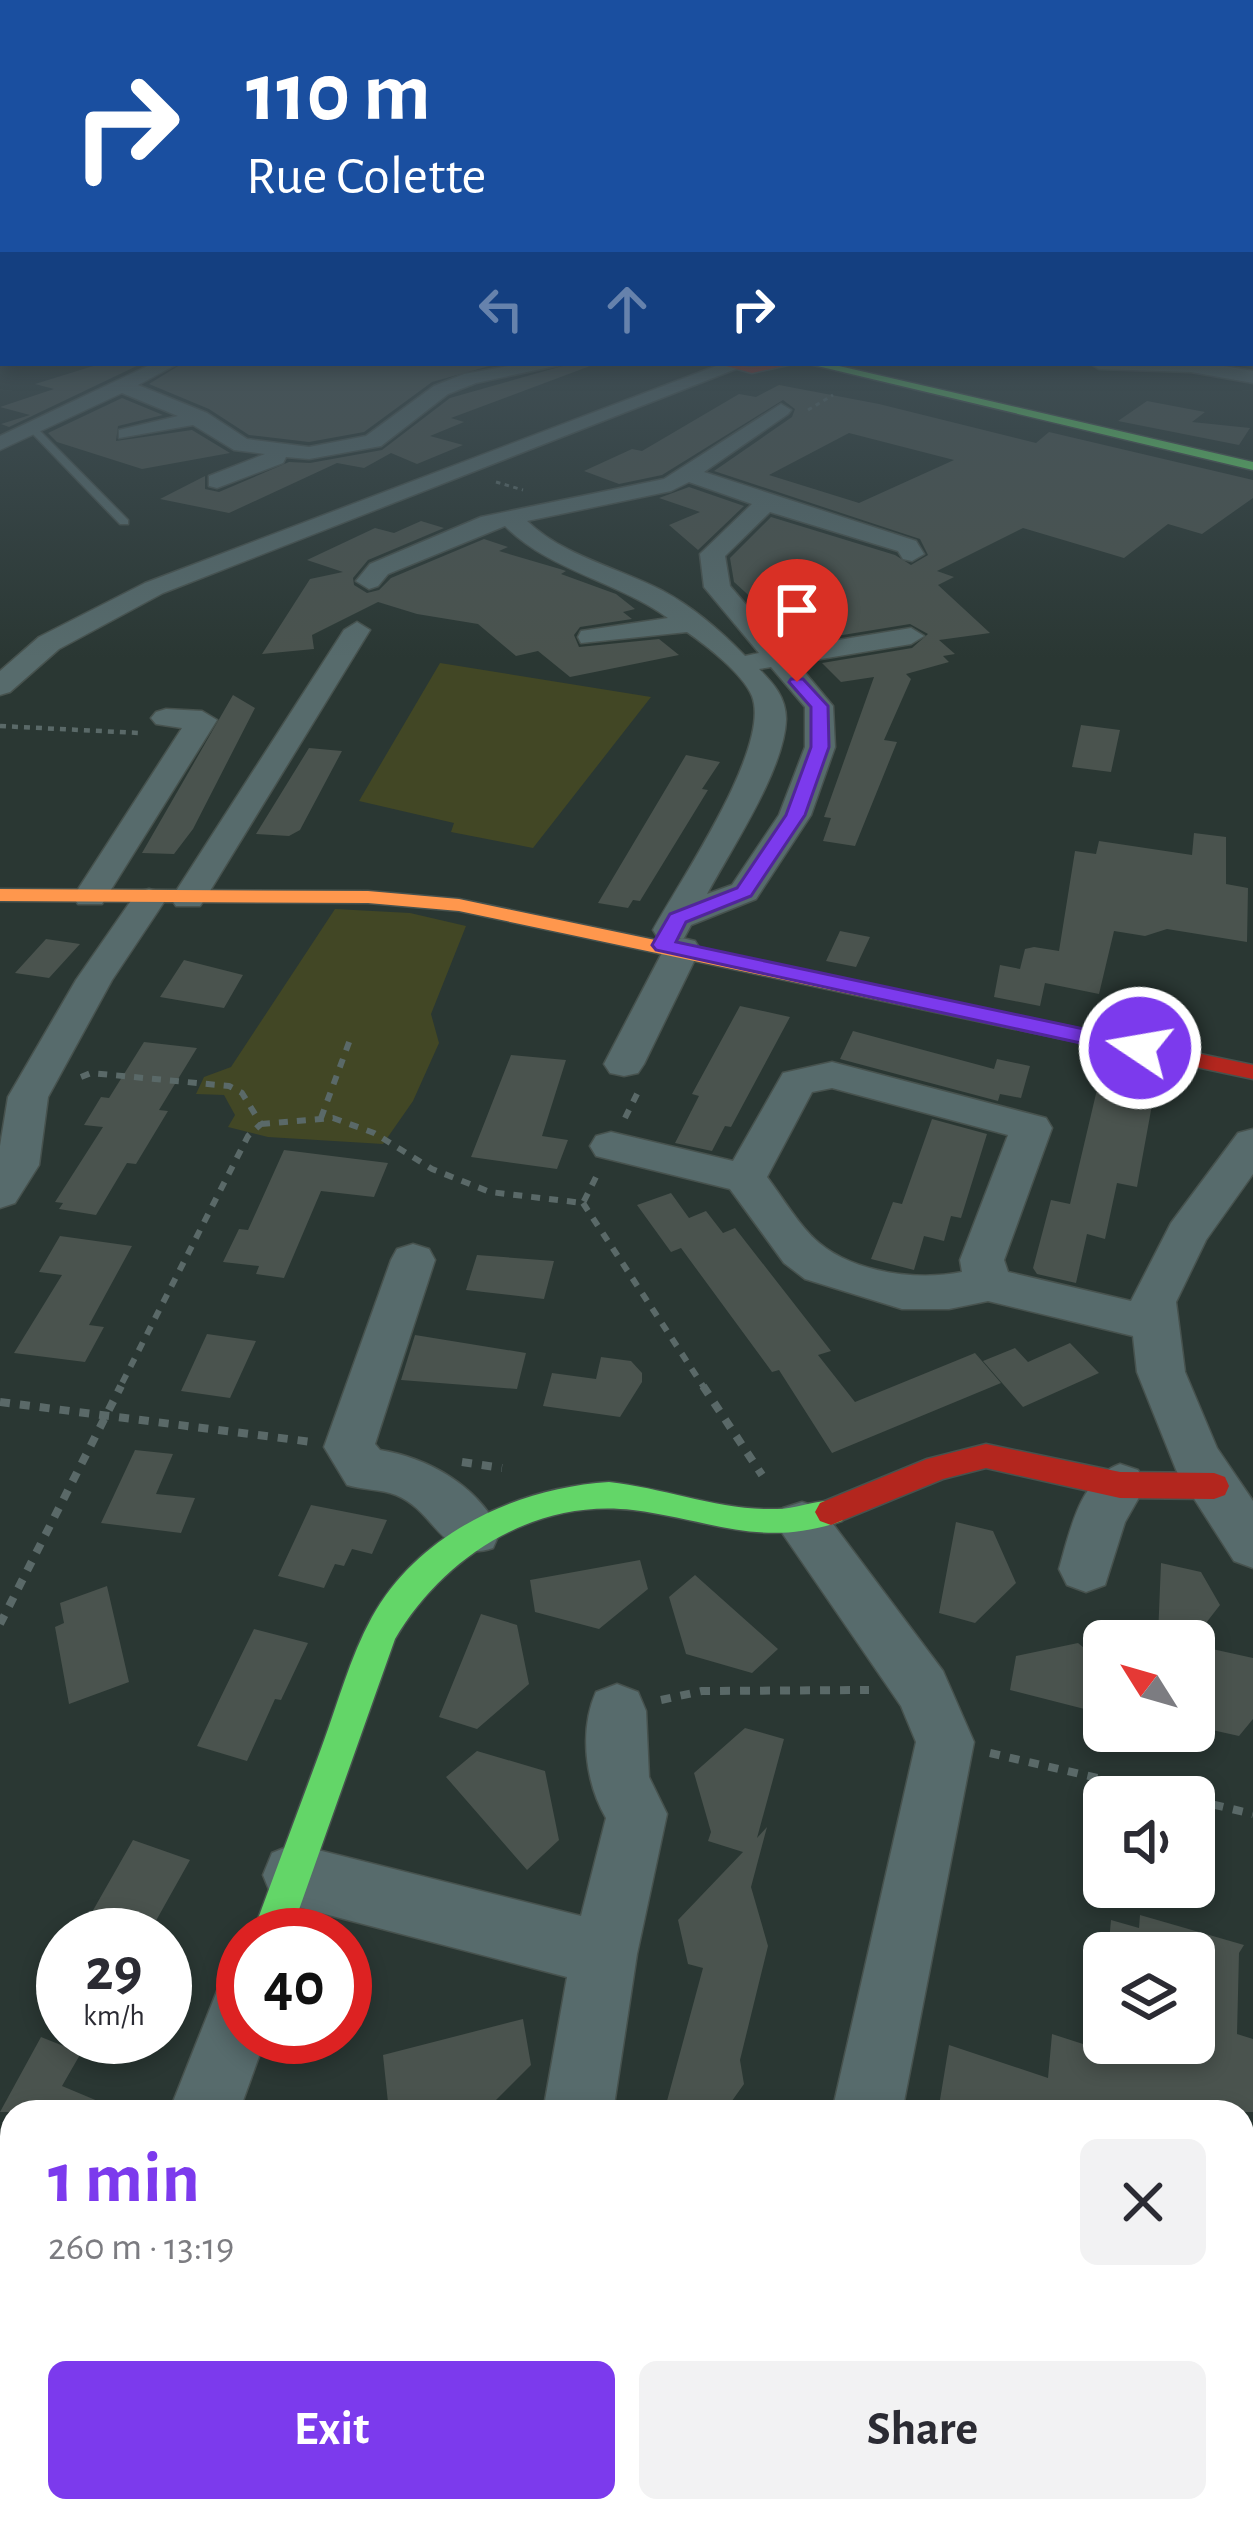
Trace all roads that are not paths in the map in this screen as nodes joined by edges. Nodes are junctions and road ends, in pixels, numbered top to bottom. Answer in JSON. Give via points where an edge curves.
{"nodes":[{"id":1,"x":47,"y":423,"type":"edge"},
{"id":2,"x":175,"y":423,"type":"edge"},
{"id":3,"x":209,"y":423,"type":"edge"},
{"id":4,"x":397,"y":423,"type":"edge"},
{"id":5,"x":579,"y":423,"type":"edge"},
{"id":6,"x":763,"y":423,"type":"edge"},
{"id":7,"x":1066,"y":423,"type":"edge"},
{"id":8,"x":33,"y":429,"type":"junction"},
{"id":9,"x":126,"y":434,"type":"dead end"},
{"id":10,"x":0,"y":444,"type":"edge"},
{"id":11,"x":278,"y":452,"type":"junction"},
{"id":12,"x":1253,"y":466,"type":"edge"},
{"id":13,"x":690,"y":475,"type":"junction"},
{"id":14,"x":217,"y":481,"type":"dead end"},
{"id":15,"x":766,"y":503,"type":"junction"},
{"id":16,"x":512,"y":519,"type":"junction"},
{"id":17,"x":124,"y":522,"type":"dead end"},
{"id":18,"x":912,"y":554,"type":"dead end"},
{"id":19,"x":369,"y":581,"type":"dead end"},
{"id":20,"x":692,"y":623,"type":"junction"},
{"id":21,"x":356,"y":630,"type":"dead end"},
{"id":22,"x":911,"y":636,"type":"dead end"},
{"id":23,"x":591,"y":637,"type":"dead end"},
{"id":24,"x":775,"y":658,"type":"junction"},
{"id":25,"x":738,"y":664,"type":"junction"},
{"id":26,"x":0,"y":686,"type":"edge"},
{"id":27,"x":178,"y":727,"type":"road end"},
{"id":28,"x":0,"y":895,"type":"edge"},
{"id":29,"x":90,"y":898,"type":"junction"},
{"id":30,"x":169,"y":899,"type":"junction"},
{"id":31,"x":674,"y":938,"type":"junction"},
{"id":32,"x":1253,"y":1072,"type":"edge"},
{"id":33,"x":633,"y":1073,"type":"road end"},
{"id":34,"x":14,"y":1101,"type":"edge"},
{"id":35,"x":1253,"y":1143,"type":"edge"},
{"id":36,"x":611,"y":1146,"type":"road end"},
{"id":37,"x":745,"y":1178,"type":"junction"},
{"id":38,"x":0,"y":1193,"type":"edge"},
{"id":39,"x":413,"y":1260,"type":"dead end"},
{"id":40,"x":988,"y":1283,"type":"junction"},
{"id":41,"x":1155,"y":1324,"type":"junction"},
{"id":42,"x":1120,"y":1485,"type":"junction"},
{"id":43,"x":1214,"y":1486,"type":"junction"},
{"id":44,"x":802,"y":1524,"type":"junction"},
{"id":45,"x":474,"y":1532,"type":"junction"},
{"id":46,"x":1253,"y":1545,"type":"edge"},
{"id":47,"x":1086,"y":1569,"type":"dead end"},
{"id":48,"x":617,"y":1711,"type":"road end"},
{"id":49,"x":294,"y":1876,"type":"junction"},
{"id":50,"x":282,"y":1908,"type":"edge"},
{"id":51,"x":604,"y":1954,"type":"junction"},
{"id":52,"x":222,"y":2064,"type":"edge"},
{"id":53,"x":209,"y":2100,"type":"edge"},
{"id":54,"x":580,"y":2100,"type":"edge"},
{"id":55,"x":869,"y":2100,"type":"edge"}],
"edges":[{"from":1,"to":8,"type":"street"},
{"from":2,"to":9,"type":"street"},
{"from":3,"to":11,"type":"street","via":[[242,445]]},
{"from":4,"to":11,"type":"street","via":[[352,448]]},
{"from":5,"to":26,"type":"street","via":[[154,589],[49,643]]},
{"from":6,"to":13,"type":"street"},
{"from":7,"to":12,"type":"street"},
{"from":8,"to":10,"type":"street"},
{"from":8,"to":17,"type":"lane"},
{"from":11,"to":14,"type":"street"},
{"from":13,"to":15,"type":"street"},
{"from":13,"to":16,"type":"street"},
{"from":15,"to":18,"type":"street"},
{"from":15,"to":24,"type":"street","via":[[712,554],[717,587]]},
{"from":16,"to":19,"type":"street","via":[[460,532]]},
{"from":16,"to":20,"type":"street","via":[[535,542],[657,598]]},
{"from":20,"to":23,"type":"street"},
{"from":20,"to":25,"type":"street"},
{"from":21,"to":30,"type":"street"},
{"from":22,"to":24,"type":"street"},
{"from":24,"to":25,"type":"street"},
{"from":24,"to":31,"type":"street","via":[[819,706],[820,747],[795,815],[744,892]]},
{"from":25,"to":31,"type":"street","via":[[765,691],[771,718],[762,758]]},
{"from":27,"to":29,"type":"street"},
{"from":28,"to":29,"type":"street"},
{"from":29,"to":30,"type":"street"},
{"from":30,"to":31,"type":"street","via":[[368,897]]},
{"from":30,"to":34,"type":"street","via":[[94,980]]},
{"from":31,"to":32,"type":"street"},
{"from":31,"to":33,"type":"street"},
{"from":34,"to":38,"type":"street","via":[[18,1165]]},
{"from":35,"to":41,"type":"street","via":[[1187,1234],[1153,1302]]},
{"from":36,"to":37,"type":"street"},
{"from":37,"to":40,"type":"street","via":[[800,1252],[821,1267],[902,1292]]},
{"from":37,"to":40,"type":"street","via":[[797,1082],[832,1076],[1031,1128],[982,1260]]},
{"from":39,"to":45,"type":"street","via":[[349,1447],[365,1470],[401,1472],[430,1488]]},
{"from":40,"to":41,"type":"street"},
{"from":41,"to":43,"type":"street","via":[[1161,1372]]},
{"from":42,"to":43,"type":"street"},
{"from":42,"to":44,"type":"street","via":[[986,1456]]},
{"from":42,"to":47,"type":"street","via":[[1100,1518]]},
{"from":43,"to":46,"type":"street"},
{"from":44,"to":45,"type":"street","via":[[739,1523],[604,1495]]},
{"from":44,"to":55,"type":"street","via":[[934,1716]]},
{"from":45,"to":49,"type":"street","via":[[423,1574],[384,1626]]},
{"from":48,"to":51,"type":"street","via":[[619,1784],[638,1814]]},
{"from":49,"to":50,"type":"street"},
{"from":49,"to":51,"type":"street"},
{"from":51,"to":54,"type":"street"},
{"from":52,"to":53,"type":"street"}]}
